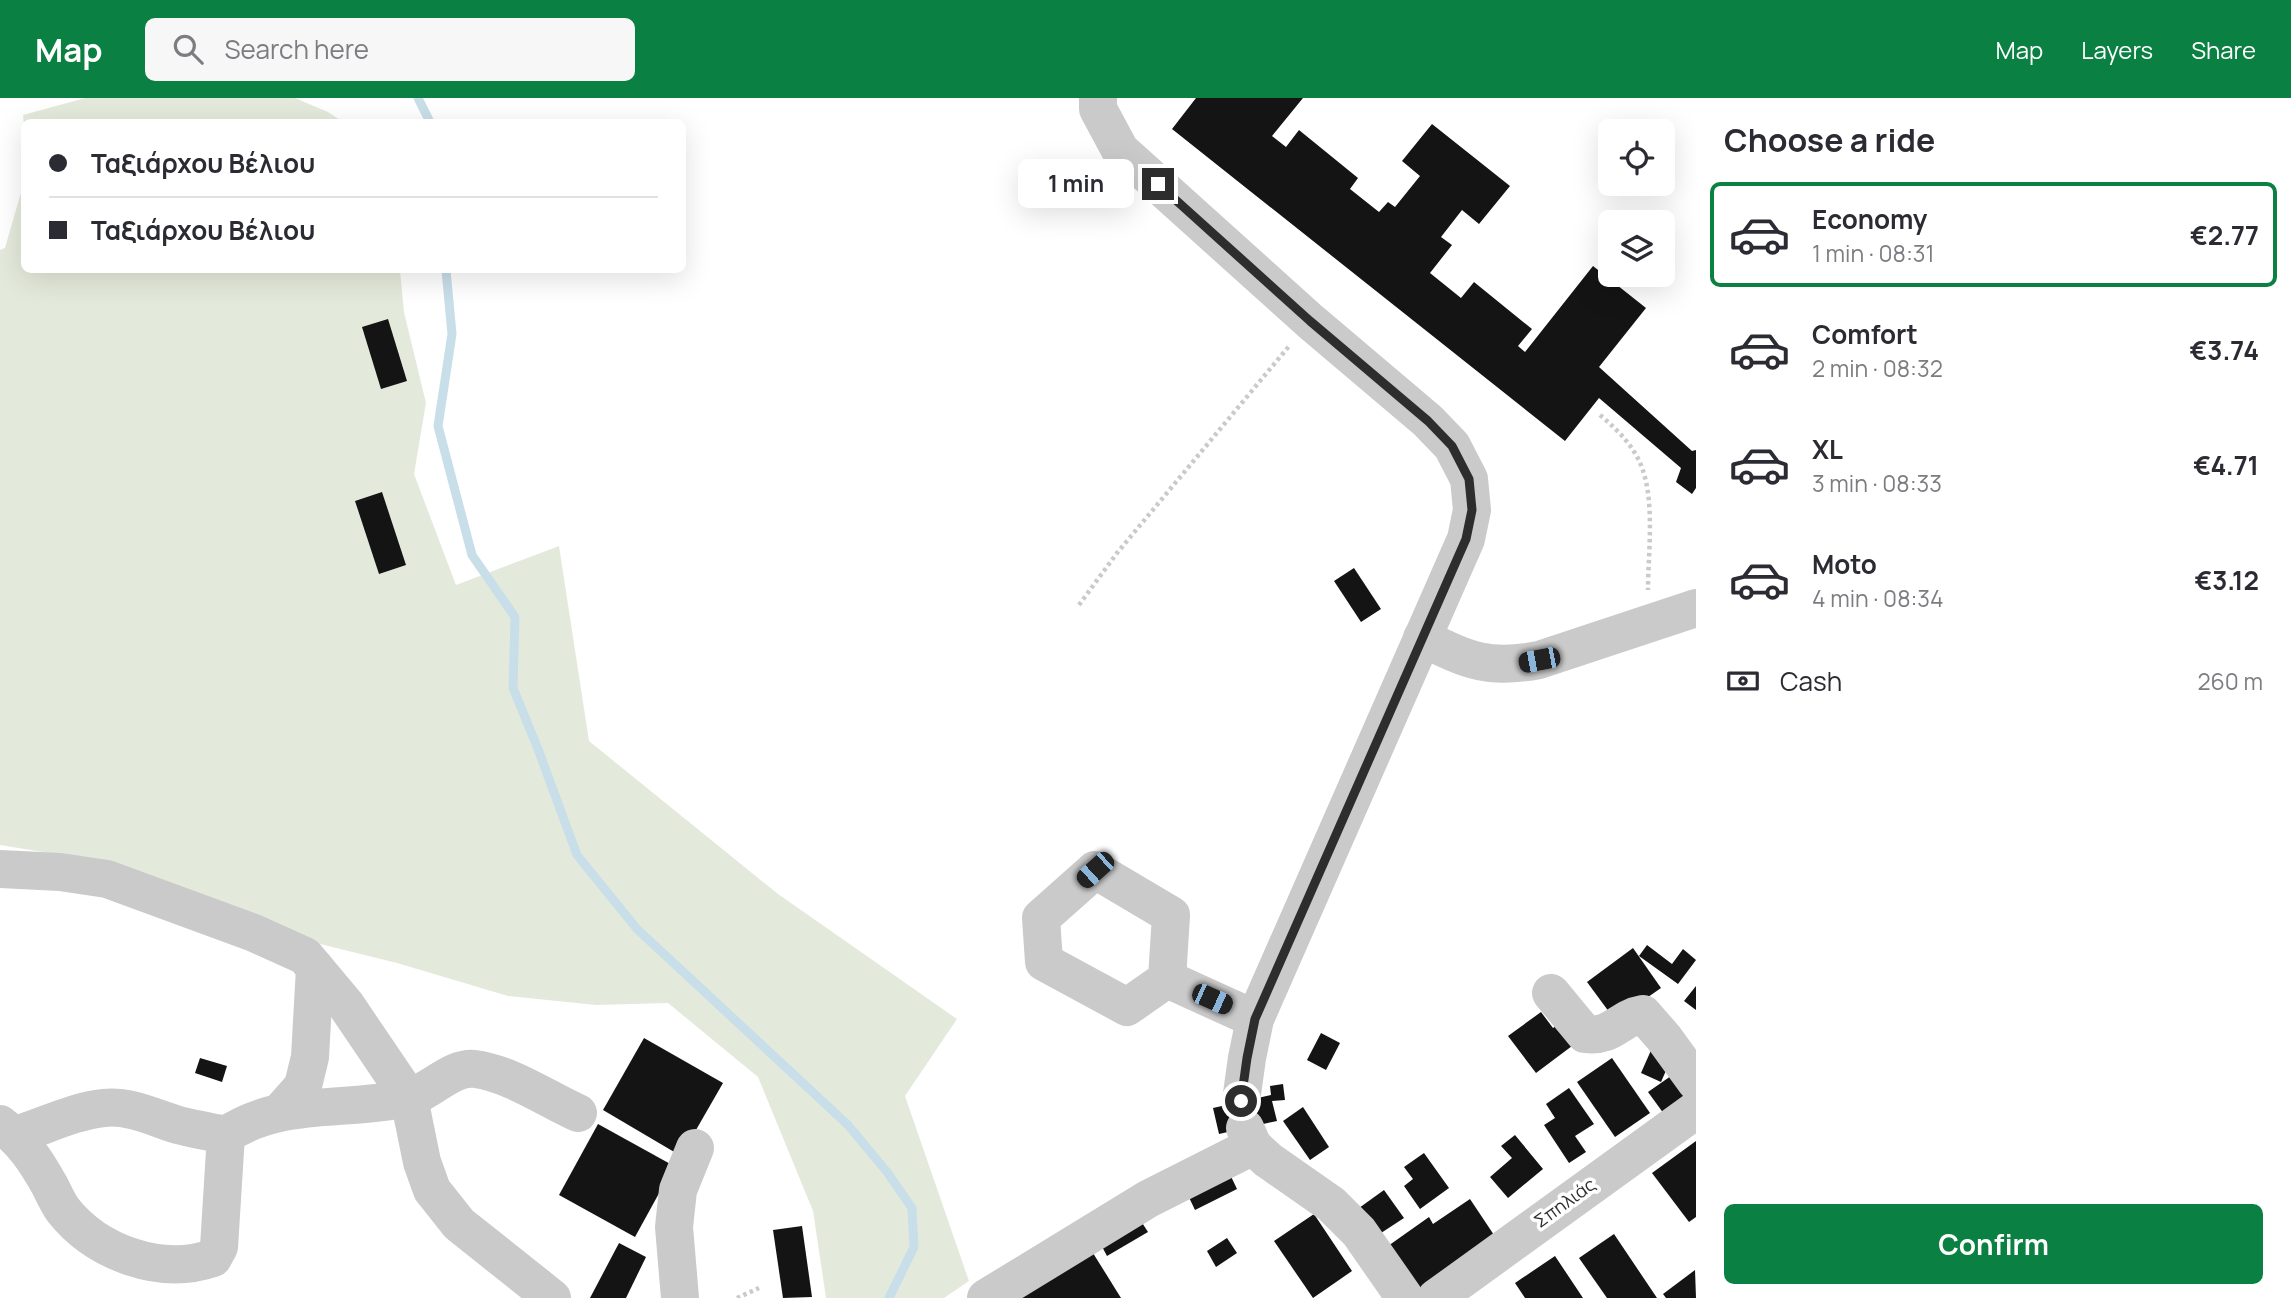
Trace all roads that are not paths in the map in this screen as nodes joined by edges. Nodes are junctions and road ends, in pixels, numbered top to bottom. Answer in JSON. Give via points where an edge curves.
{"nodes":[{"id":1,"x":1098,"y":98,"type":"edge"},
{"id":2,"x":1696,"y":608,"type":"edge"},
{"id":3,"x":1422,"y":638,"type":"junction"},
{"id":4,"x":0,"y":869,"type":"edge"},
{"id":5,"x":315,"y":968,"type":"junction"},
{"id":6,"x":1167,"y":979,"type":"dead end"},
{"id":7,"x":1551,"y":993,"type":"dead end"},
{"id":8,"x":1255,"y":1019,"type":"junction"},
{"id":9,"x":1696,"y":1082,"type":"edge"},
{"id":10,"x":409,"y":1098,"type":"junction"},
{"id":11,"x":1696,"y":1110,"type":"edge"},
{"id":12,"x":281,"y":1112,"type":"junction"},
{"id":13,"x":578,"y":1113,"type":"dead end"},
{"id":14,"x":1246,"y":1125,"type":"junction"},
{"id":15,"x":8,"y":1130,"type":"edge"},
{"id":16,"x":226,"y":1135,"type":"junction"},
{"id":17,"x":695,"y":1148,"type":"dead end"},
{"id":18,"x":552,"y":1298,"type":"edge"},
{"id":19,"x":680,"y":1298,"type":"edge"},
{"id":20,"x":986,"y":1298,"type":"edge"},
{"id":21,"x":1405,"y":1298,"type":"edge"},
{"id":22,"x":1436,"y":1298,"type":"edge"}],
"edges":[{"from":1,"to":3,"type":"street","via":[[1098,109],[1120,150],[1452,446],[1469,479],[1472,510],[1466,539]]},
{"from":2,"to":3,"type":"street","via":[[1512,665],[1487,665]]},
{"from":3,"to":8,"type":"street"},
{"from":4,"to":5,"type":"street","via":[[107,879],[254,933],[304,956]]},
{"from":5,"to":10,"type":"street"},
{"from":5,"to":12,"type":"street","via":[[310,1057],[303,1086]]},
{"from":6,"to":8,"type":"street"},
{"from":7,"to":9,"type":"street","via":[[1585,1034],[1598,1036],[1643,1014]]},
{"from":8,"to":14,"type":"street","via":[[1247,1058]]},
{"from":10,"to":12,"type":"street"},
{"from":10,"to":13,"type":"street","via":[[454,1073],[472,1069],[499,1075]]},
{"from":10,"to":18,"type":"street","via":[[432,1190],[459,1224]]},
{"from":11,"to":22,"type":"street","name":"Σπηλιάς"},
{"from":12,"to":16,"type":"street","via":[[244,1123]]},
{"from":14,"to":20,"type":"street","via":[[1148,1199]]},
{"from":14,"to":21,"type":"street","via":[[1268,1160],[1331,1204],[1368,1244]]},
{"from":15,"to":16,"type":"street","via":[[50,1125],[106,1107]]},
{"from":15,"to":16,"type":"street","via":[[35,1159],[63,1210],[90,1235],[125,1256],[170,1264],[214,1258],[219,1247]]},
{"from":17,"to":19,"type":"street","via":[[678,1190],[674,1227]]}]}
